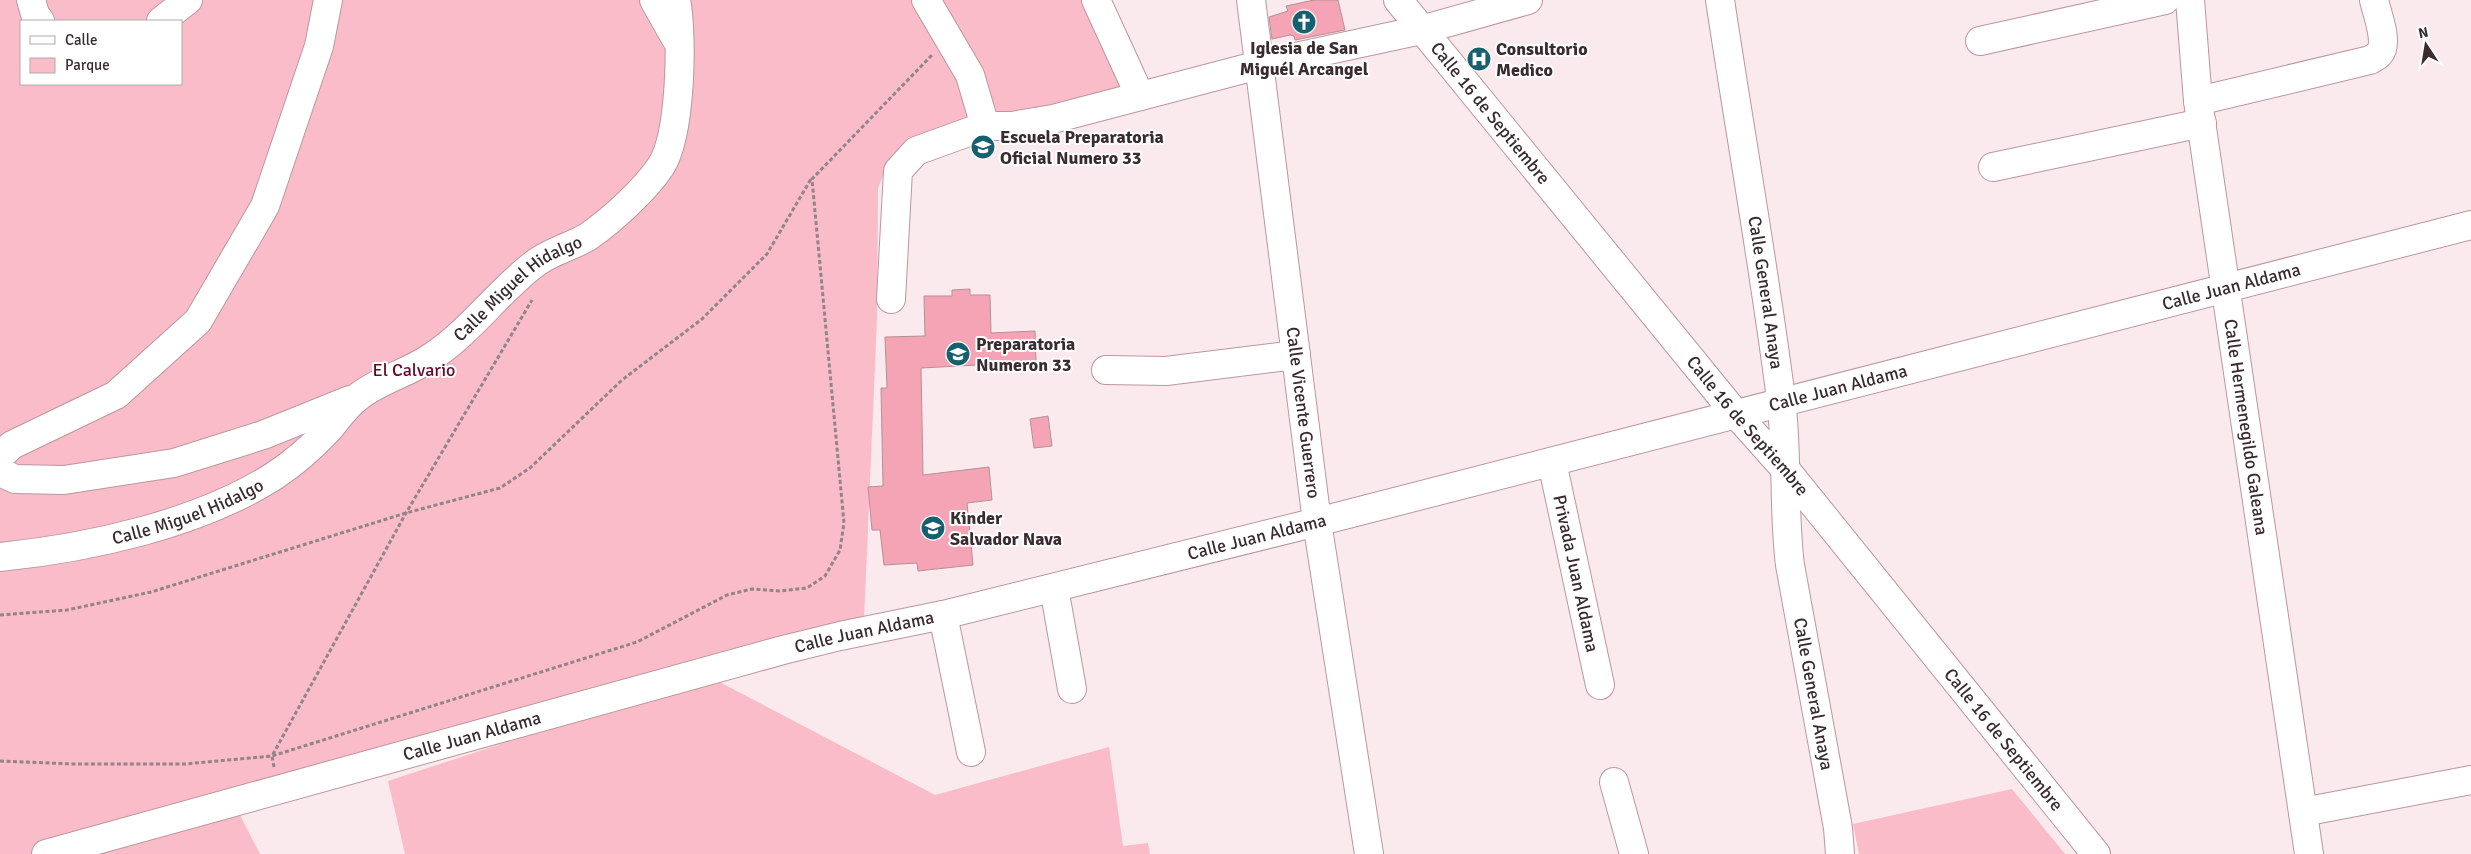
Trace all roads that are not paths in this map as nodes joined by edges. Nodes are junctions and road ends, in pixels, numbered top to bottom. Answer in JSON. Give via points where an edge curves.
{"nodes":[{"id":1,"x":31,"y":0,"type":"edge"},
{"id":2,"x":188,"y":0,"type":"edge"},
{"id":3,"x":328,"y":0,"type":"edge"},
{"id":4,"x":654,"y":0,"type":"edge"},
{"id":5,"x":676,"y":0,"type":"edge"},
{"id":6,"x":926,"y":0,"type":"edge"},
{"id":7,"x":1096,"y":0,"type":"edge"},
{"id":8,"x":1251,"y":0,"type":"edge"},
{"id":9,"x":1398,"y":0,"type":"edge"},
{"id":10,"x":1528,"y":0,"type":"edge"},
{"id":11,"x":1720,"y":0,"type":"edge"},
{"id":12,"x":2165,"y":0,"type":"edge"},
{"id":13,"x":2190,"y":0,"type":"edge"},
{"id":14,"x":2374,"y":0,"type":"edge"},
{"id":15,"x":39,"y":20,"type":"edge"},
{"id":16,"x":162,"y":20,"type":"edge"},
{"id":17,"x":1421,"y":30,"type":"junction"},
{"id":18,"x":1980,"y":41,"type":"dead end"},
{"id":19,"x":678,"y":45,"type":"junction"},
{"id":20,"x":1259,"y":65,"type":"junction"},
{"id":21,"x":1140,"y":96,"type":"junction"},
{"id":22,"x":2200,"y":112,"type":"junction"},
{"id":23,"x":985,"y":126,"type":"junction"},
{"id":24,"x":1993,"y":167,"type":"dead end"},
{"id":25,"x":2471,"y":225,"type":"edge"},
{"id":26,"x":2226,"y":288,"type":"junction"},
{"id":27,"x":891,"y":299,"type":"dead end"},
{"id":28,"x":1296,"y":355,"type":"junction"},
{"id":29,"x":1106,"y":370,"type":"dead end"},
{"id":30,"x":358,"y":396,"type":"junction"},
{"id":31,"x":1782,"y":401,"type":"junction"},
{"id":32,"x":1735,"y":413,"type":"junction"},
{"id":33,"x":0,"y":456,"type":"edge"},
{"id":34,"x":1552,"y":462,"type":"junction"},
{"id":35,"x":1786,"y":470,"type":"junction"},
{"id":36,"x":0,"y":472,"type":"edge"},
{"id":37,"x":1317,"y":522,"type":"junction"},
{"id":38,"x":0,"y":558,"type":"edge"},
{"id":39,"x":1054,"y":588,"type":"junction"},
{"id":40,"x":943,"y":615,"type":"junction"},
{"id":41,"x":1600,"y":685,"type":"dead end"},
{"id":42,"x":1072,"y":689,"type":"dead end"},
{"id":43,"x":972,"y":752,"type":"dead end"},
{"id":44,"x":2471,"y":780,"type":"edge"},
{"id":45,"x":1614,"y":782,"type":"dead end"},
{"id":46,"x":2302,"y":812,"type":"junction"},
{"id":47,"x":46,"y":854,"type":"edge"},
{"id":48,"x":1370,"y":854,"type":"edge"},
{"id":49,"x":1634,"y":854,"type":"edge"},
{"id":50,"x":1840,"y":854,"type":"edge"},
{"id":51,"x":2096,"y":854,"type":"edge"},
{"id":52,"x":2309,"y":854,"type":"edge"}],
"edges":[{"from":1,"to":15,"type":"street"},
{"from":2,"to":16,"type":"street"},
{"from":3,"to":33,"type":"street","via":[[319,46],[265,206],[198,321],[116,395],[12,445]]},
{"from":4,"to":19,"type":"street"},
{"from":5,"to":19,"type":"street","name":"Calle Miguel Hidalgo"},
{"from":6,"to":23,"type":"street","via":[[970,74]]},
{"from":7,"to":21,"type":"street"},
{"from":8,"to":20,"type":"street","name":"Calle Vicente Guerrero"},
{"from":9,"to":17,"type":"street","name":"Calle 16 de Septiembre"},
{"from":10,"to":17,"type":"street"},
{"from":11,"to":31,"type":"street","name":"Calle General Anaya"},
{"from":12,"to":18,"type":"street"},
{"from":13,"to":22,"type":"street","name":"Calle Hermenegildo Galeana"},
{"from":14,"to":22,"type":"street","via":[[2382,39],[2382,50],[2378,56]]},
{"from":17,"to":20,"type":"street"},
{"from":17,"to":32,"type":"street","name":"Calle 16 de Septiembre"},
{"from":19,"to":30,"type":"street","name":"Calle Miguel Hidalgo","via":[[674,127],[662,164],[642,189],[588,237],[536,262],[472,324],[431,358]]},
{"from":20,"to":21,"type":"street"},
{"from":20,"to":28,"type":"street","name":"Calle Vicente Guerrero"},
{"from":21,"to":23,"type":"street","via":[[1027,124]]},
{"from":22,"to":24,"type":"street"},
{"from":22,"to":26,"type":"street","name":"Calle Hermenegildo Galeana"},
{"from":23,"to":27,"type":"street","via":[[916,151],[898,171]]},
{"from":25,"to":26,"type":"street","name":"Calle Juan Aldama"},
{"from":26,"to":31,"type":"street","name":"Calle Juan Aldama"},
{"from":26,"to":46,"type":"street","name":"Calle Hermenegildo Galeana"},
{"from":28,"to":29,"type":"street","via":[[1166,372]]},
{"from":28,"to":37,"type":"street","name":"Calle Vicente Guerrero"},
{"from":30,"to":36,"type":"street","via":[[263,435],[174,463],[64,480],[15,479]]},
{"from":30,"to":38,"type":"street","name":"Calle Miguel Hidalgo","via":[[320,438],[276,475],[231,499],[143,530]]},
{"from":31,"to":32,"type":"street","name":"Calle Juan Aldama"},
{"from":31,"to":35,"type":"street","name":"Calle General Anaya"},
{"from":32,"to":34,"type":"street","name":"Calle Juan Aldama"},
{"from":32,"to":35,"type":"street","name":"Calle 16 de Septiembre"},
{"from":34,"to":37,"type":"street","name":"Calle Juan Aldama"},
{"from":34,"to":41,"type":"street","name":"Privada Juan Aldama"},
{"from":35,"to":50,"type":"street","name":"Calle General Anaya","via":[[1790,565]]},
{"from":35,"to":51,"type":"street","name":"Calle 16 de Septiembre"},
{"from":37,"to":39,"type":"street","name":"Calle Juan Aldama"},
{"from":37,"to":48,"type":"street","name":"Calle Vicente Guerrero"},
{"from":39,"to":40,"type":"street","name":"Calle Juan Aldama"},
{"from":39,"to":42,"type":"street"},
{"from":40,"to":43,"type":"street"},
{"from":40,"to":47,"type":"street","name":"Calle Juan Aldama","via":[[758,657]]},
{"from":44,"to":46,"type":"street"},
{"from":45,"to":49,"type":"street"},
{"from":46,"to":52,"type":"street","name":"Calle Hermenegildo Galeana"}]}
